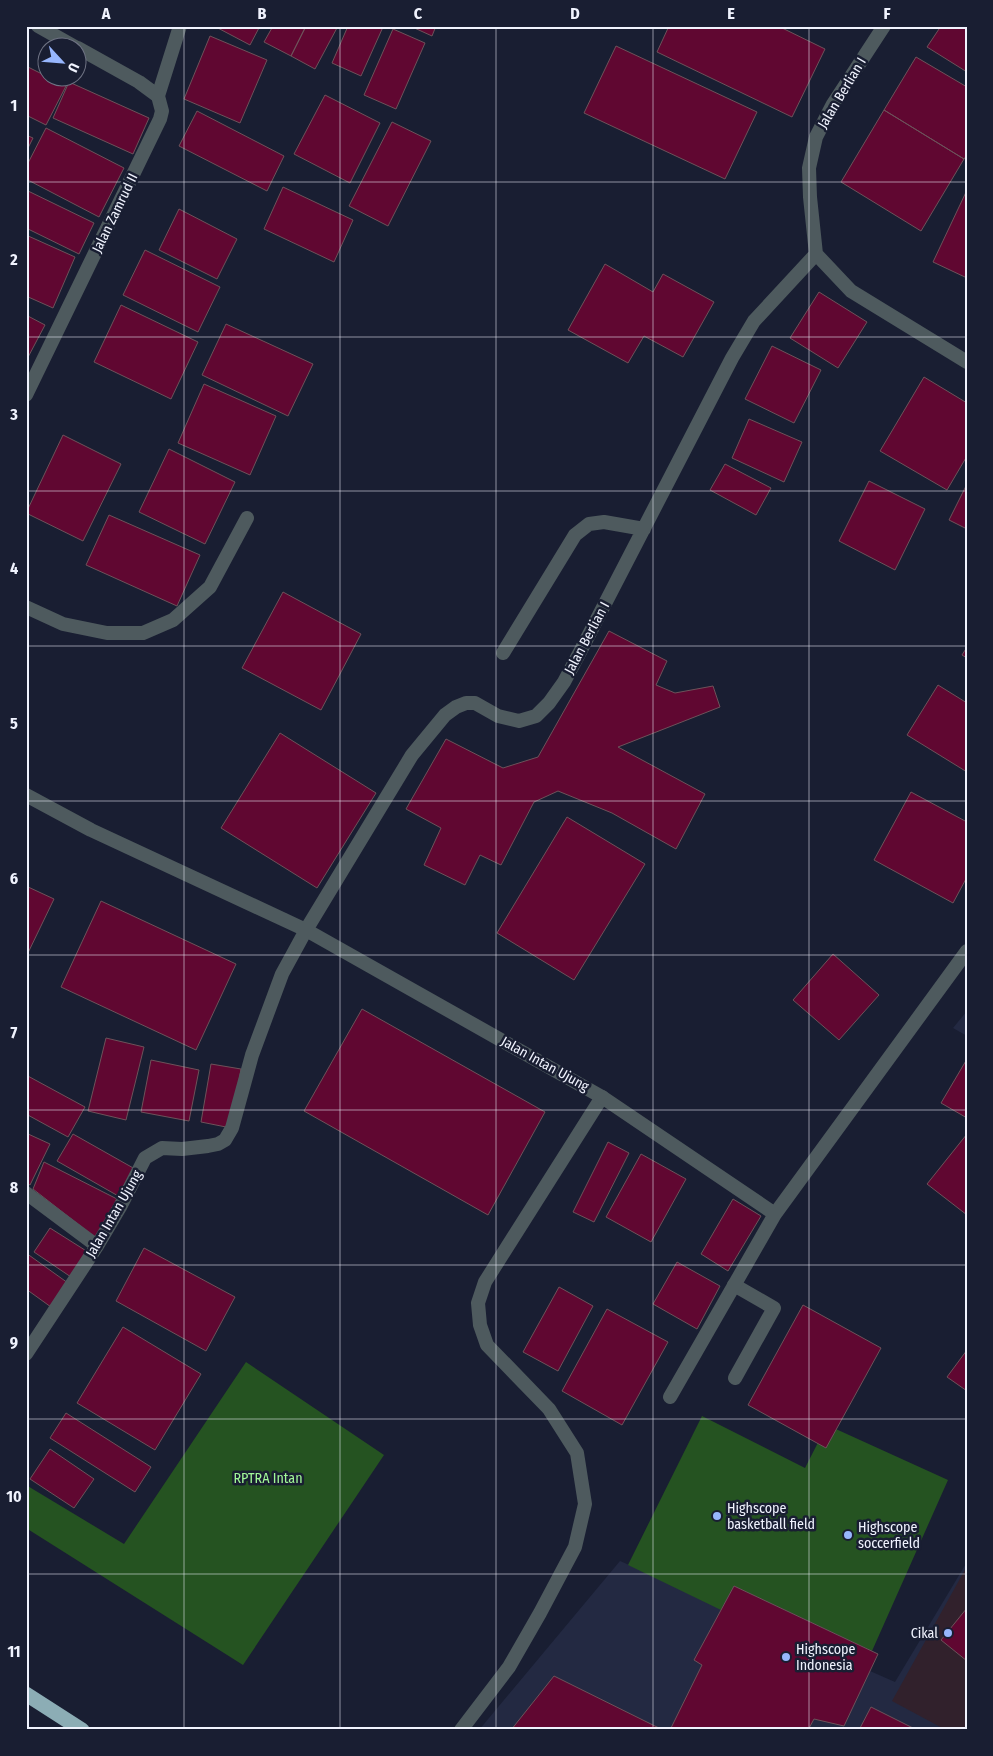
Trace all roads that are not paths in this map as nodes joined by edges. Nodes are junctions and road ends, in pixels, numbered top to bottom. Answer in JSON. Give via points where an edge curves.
{"nodes":[{"id":1,"x":38,"y":26,"type":"edge"},
{"id":2,"x":180,"y":26,"type":"edge"},
{"id":3,"x":884,"y":26,"type":"edge"},
{"id":4,"x":59,"y":38,"type":"edge"},
{"id":5,"x":88,"y":54,"type":"edge"},
{"id":6,"x":158,"y":96,"type":"junction"},
{"id":7,"x":816,"y":254,"type":"junction"},
{"id":8,"x":967,"y":362,"type":"edge"},
{"id":9,"x":26,"y":395,"type":"edge"},
{"id":10,"x":247,"y":518,"type":"dead end"},
{"id":11,"x":644,"y":530,"type":"junction"},
{"id":12,"x":26,"y":607,"type":"edge"},
{"id":13,"x":503,"y":653,"type":"dead end"},
{"id":14,"x":26,"y":795,"type":"edge"},
{"id":15,"x":306,"y":930,"type":"junction"},
{"id":16,"x":967,"y":951,"type":"edge"},
{"id":17,"x":602,"y":1097,"type":"junction"},
{"id":18,"x":26,"y":1192,"type":"edge"},
{"id":19,"x":775,"y":1214,"type":"junction"},
{"id":20,"x":97,"y":1246,"type":"junction"},
{"id":21,"x":734,"y":1285,"type":"junction"},
{"id":22,"x":26,"y":1354,"type":"edge"},
{"id":23,"x":735,"y":1378,"type":"dead end"},
{"id":24,"x":670,"y":1397,"type":"dead end"},
{"id":25,"x":26,"y":1694,"type":"edge"},
{"id":26,"x":82,"y":1730,"type":"edge"},
{"id":27,"x":461,"y":1730,"type":"edge"}],
"edges":[{"from":1,"to":4,"type":"street"},
{"from":2,"to":6,"type":"street","name":"Jalan Zamrud II"},
{"from":3,"to":7,"type":"street","name":"Jalan Berlian I","via":[[833,104],[816,137],[809,168]]},
{"from":5,"to":6,"type":"street"},
{"from":6,"to":9,"type":"street","name":"Jalan Zamrud II","via":[[162,111],[160,119]]},
{"from":7,"to":8,"type":"street","via":[[851,291]]},
{"from":7,"to":11,"type":"street","name":"Jalan Berlian I","via":[[754,321]]},
{"from":10,"to":12,"type":"street","via":[[210,587],[173,620],[143,633],[107,633],[63,624]]},
{"from":11,"to":13,"type":"street","via":[[604,522],[589,524],[575,535]]},
{"from":11,"to":15,"type":"street","name":"Jalan Berlian I","via":[[564,682],[549,703],[536,716],[519,721],[498,716],[475,703],[461,705],[444,716],[412,755]]},
{"from":14,"to":15,"type":"street","name":"Jalan Intan Ujung","via":[[91,830]]},
{"from":15,"to":17,"type":"street","name":"Jalan Intan Ujung"},
{"from":15,"to":20,"type":"street","name":"Jalan Intan Ujung","via":[[282,974],[252,1055],[232,1128],[225,1140],[208,1146],[162,1148],[145,1158]]},
{"from":16,"to":19,"type":"street"},
{"from":17,"to":19,"type":"street","name":"Jalan Intan Ujung"},
{"from":17,"to":27,"type":"street","via":[[485,1282],[478,1303],[486,1345],[549,1409],[577,1453],[585,1504],[575,1547],[540,1613],[509,1667]]},
{"from":18,"to":20,"type":"street"},
{"from":19,"to":21,"type":"street"},
{"from":20,"to":22,"type":"street","name":"Jalan Intan Ujung"},
{"from":21,"to":23,"type":"street","via":[[774,1308]]},
{"from":21,"to":24,"type":"street"},
{"from":25,"to":26,"type":"highway"}]}
